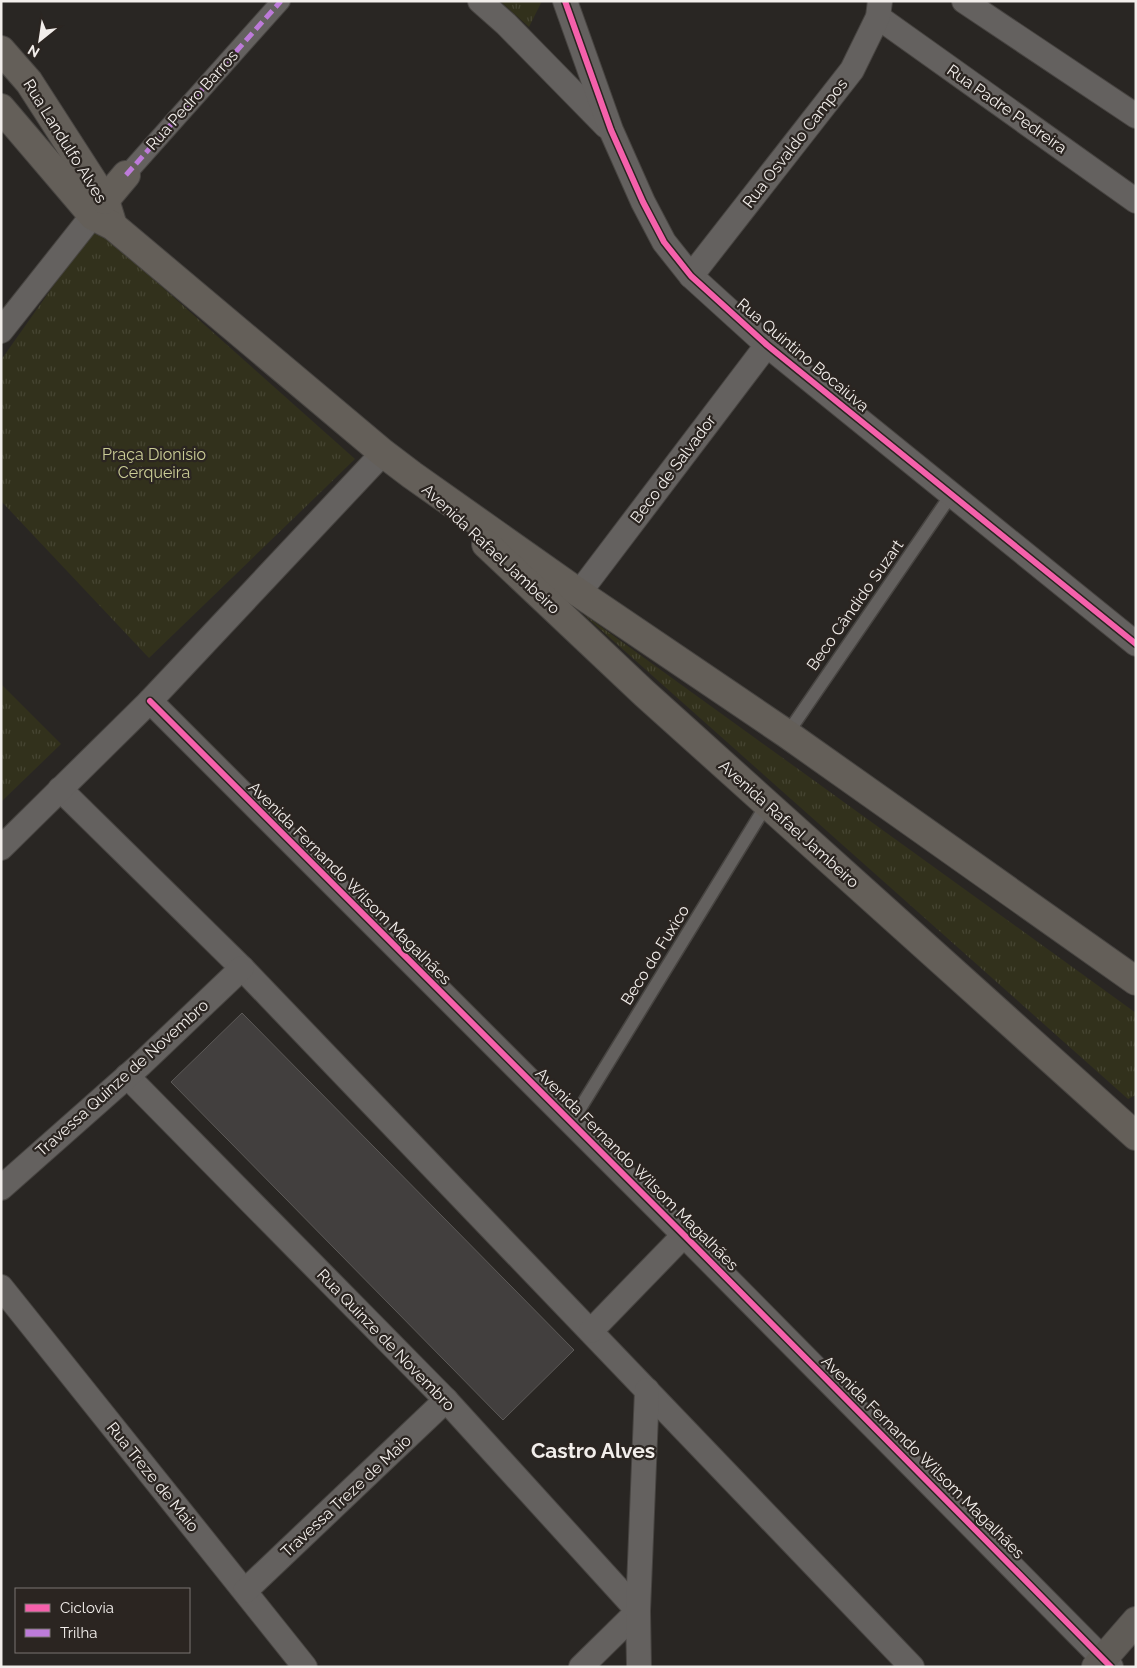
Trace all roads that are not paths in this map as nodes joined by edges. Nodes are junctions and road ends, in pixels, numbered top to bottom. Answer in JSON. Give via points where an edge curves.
{"nodes":[{"id":1,"x":281,"y":1,"type":"edge"},
{"id":2,"x":480,"y":1,"type":"edge"},
{"id":3,"x":565,"y":1,"type":"edge"},
{"id":4,"x":964,"y":1,"type":"edge"},
{"id":5,"x":879,"y":9,"type":"edge"},
{"id":6,"x":1,"y":50,"type":"edge"},
{"id":7,"x":1,"y":108,"type":"edge"},
{"id":8,"x":1136,"y":116,"type":"edge"},
{"id":9,"x":611,"y":130,"type":"junction"},
{"id":10,"x":126,"y":175,"type":"joint"},
{"id":11,"x":1135,"y":198,"type":"edge"},
{"id":12,"x":103,"y":214,"type":"junction"},
{"id":13,"x":691,"y":276,"type":"junction"},
{"id":14,"x":1,"y":331,"type":"edge"},
{"id":15,"x":767,"y":345,"type":"junction"},
{"id":16,"x":383,"y":453,"type":"junction"},
{"id":17,"x":412,"y":474,"type":"junction"},
{"id":18,"x":951,"y":495,"type":"junction"},
{"id":19,"x":579,"y":593,"type":"junction"},
{"id":20,"x":1136,"y":644,"type":"edge"},
{"id":21,"x":150,"y":701,"type":"junction"},
{"id":22,"x":786,"y":734,"type":"junction"},
{"id":23,"x":60,"y":789,"type":"junction"},
{"id":24,"x":767,"y":804,"type":"junction"},
{"id":25,"x":1,"y":848,"type":"edge"},
{"id":26,"x":242,"y":968,"type":"junction"},
{"id":27,"x":1136,"y":981,"type":"edge"},
{"id":28,"x":127,"y":1076,"type":"junction"},
{"id":29,"x":1126,"y":1114,"type":"edge"},
{"id":30,"x":571,"y":1123,"type":"junction"},
{"id":31,"x":1136,"y":1136,"type":"edge"},
{"id":32,"x":1,"y":1188,"type":"edge"},
{"id":33,"x":684,"y":1235,"type":"junction"},
{"id":34,"x":1,"y":1287,"type":"edge"},
{"id":35,"x":591,"y":1331,"type":"junction"},
{"id":36,"x":647,"y":1390,"type":"junction"},
{"id":37,"x":446,"y":1400,"type":"junction"},
{"id":38,"x":245,"y":1591,"type":"junction"},
{"id":39,"x":638,"y":1611,"type":"junction"},
{"id":40,"x":1136,"y":1621,"type":"edge"},
{"id":41,"x":1103,"y":1664,"type":"edge"},
{"id":42,"x":305,"y":1667,"type":"edge"},
{"id":43,"x":581,"y":1667,"type":"edge"},
{"id":44,"x":639,"y":1667,"type":"edge"},
{"id":45,"x":912,"y":1667,"type":"edge"}],
"edges":[{"from":1,"to":10,"type":"street","name":"Rua Pedro Barros"},
{"from":2,"to":9,"type":"street"},
{"from":3,"to":9,"type":"street","name":"Rua Quintino Bocaiúva"},
{"from":4,"to":8,"type":"street"},
{"from":5,"to":11,"type":"street","name":"Rua Padre Pedreira"},
{"from":5,"to":13,"type":"street","name":"Rua Osvaldo Campos","via":[[852,70]]},
{"from":6,"to":12,"type":"main road","name":"Rua Landulfo Alves","via":[[29,82]]},
{"from":7,"to":12,"type":"main road","name":"Rua Landulfo Alves"},
{"from":9,"to":13,"type":"street","name":"Rua Quintino Bocaiúva","via":[[664,242]]},
{"from":10,"to":12,"type":"main road","name":"Rua Pedro Barros"},
{"from":12,"to":14,"type":"street"},
{"from":12,"to":16,"type":"main road"},
{"from":13,"to":15,"type":"street","name":"Rua Quintino Bocaiúva"},
{"from":15,"to":18,"type":"street","name":"Rua Quintino Bocaiúva"},
{"from":15,"to":19,"type":"street","name":"Beco de Salvador"},
{"from":16,"to":17,"type":"main road"},
{"from":16,"to":21,"type":"street"},
{"from":17,"to":19,"type":"main road","name":"Avenida Rafael Jambeiro"},
{"from":17,"to":24,"type":"main road","name":"Avenida Rafael Jambeiro"},
{"from":18,"to":20,"type":"street","name":"Rua Quintino Bocaiúva"},
{"from":18,"to":22,"type":"lane","name":"Beco Cândido Suzart"},
{"from":19,"to":22,"type":"main road","name":"Avenida Rafael Jambeiro"},
{"from":21,"to":23,"type":"street"},
{"from":21,"to":30,"type":"street","name":"Avenida Fernando Wilsom Magalhães"},
{"from":22,"to":27,"type":"main road","name":"Avenida Rafael Jambeiro"},
{"from":23,"to":25,"type":"street"},
{"from":23,"to":26,"type":"street"},
{"from":24,"to":29,"type":"main road","name":"Avenida Rafael Jambeiro"},
{"from":24,"to":30,"type":"lane","name":"Beco do Fuxico"},
{"from":26,"to":28,"type":"street","name":"Travessa Quinze de Novembro"},
{"from":26,"to":35,"type":"street"},
{"from":28,"to":32,"type":"street","name":"Travessa Quinze de Novembro"},
{"from":28,"to":37,"type":"street","name":"Rua Quinze de Novembro"},
{"from":29,"to":31,"type":"main road","name":"Avenida Rafael Jambeiro"},
{"from":30,"to":33,"type":"street","name":"Avenida Fernando Wilsom Magalhães"},
{"from":33,"to":35,"type":"street"},
{"from":33,"to":41,"type":"street","name":"Avenida Fernando Wilsom Magalhães"},
{"from":34,"to":38,"type":"street","name":"Rua Treze de Maio"},
{"from":35,"to":36,"type":"street"},
{"from":36,"to":39,"type":"street"},
{"from":36,"to":45,"type":"street"},
{"from":37,"to":38,"type":"street","name":"Travessa Treze de Maio"},
{"from":37,"to":39,"type":"street","name":"Rua Quinze de Novembro"},
{"from":38,"to":42,"type":"street","name":"Rua Treze de Maio"},
{"from":39,"to":43,"type":"street"},
{"from":39,"to":44,"type":"street"},
{"from":40,"to":41,"type":"main road"}]}
